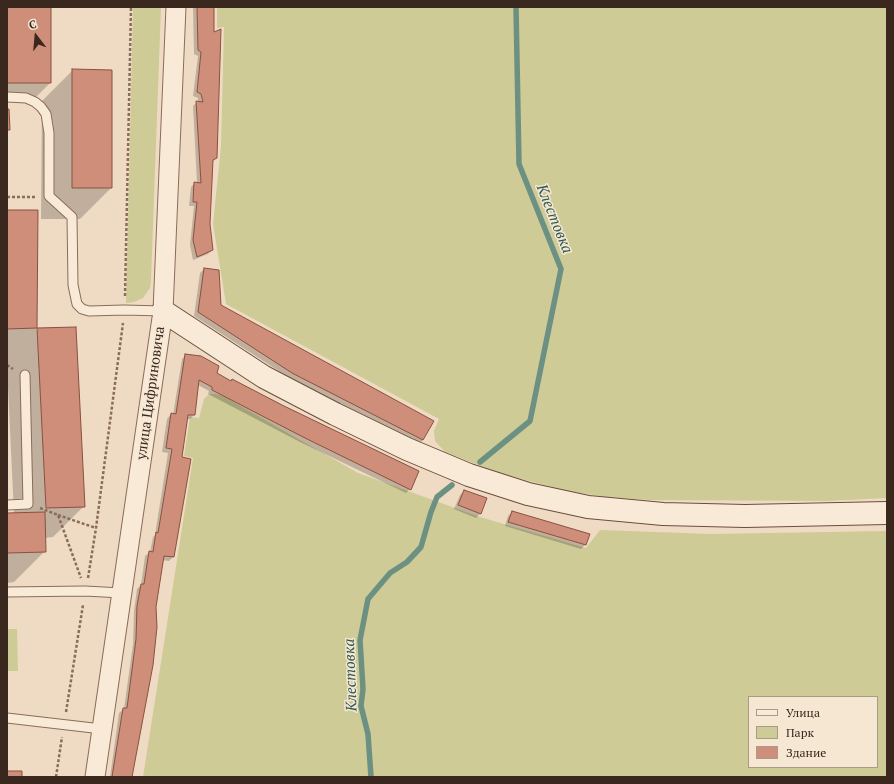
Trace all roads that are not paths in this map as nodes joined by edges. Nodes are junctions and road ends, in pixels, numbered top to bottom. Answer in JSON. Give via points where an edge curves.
{"nodes":[{"id":1,"x":176,"y":7,"type":"edge"},
{"id":2,"x":7,"y":97,"type":"edge"},
{"id":3,"x":163,"y":311,"type":"junction"},
{"id":4,"x":25,"y":375,"type":"dead end"},
{"id":5,"x":7,"y":505,"type":"edge"},
{"id":6,"x":887,"y":513,"type":"edge"},
{"id":7,"x":7,"y":592,"type":"edge"},
{"id":8,"x":122,"y":593,"type":"junction"},
{"id":9,"x":7,"y":718,"type":"edge"},
{"id":10,"x":102,"y":729,"type":"junction"},
{"id":11,"x":95,"y":777,"type":"edge"}],
"edges":[{"from":1,"to":3,"type":"street","name":"улица Цифриновича"},
{"from":2,"to":3,"type":"lane","via":[[26,98],[35,102],[46,114],[49,133],[49,196],[72,217],[73,285],[77,304],[89,311]]},
{"from":3,"to":6,"type":"street","via":[[264,377],[335,414],[407,449],[469,475],[528,494],[588,508],[663,514],[745,516]]},
{"from":3,"to":8,"type":"street","name":"улица Цифриновича"},
{"from":4,"to":5,"type":"lane","via":[[28,504]]},
{"from":7,"to":8,"type":"lane"},
{"from":8,"to":10,"type":"street","name":"улица Цифриновича"},
{"from":9,"to":10,"type":"lane"},
{"from":10,"to":11,"type":"street","name":"улица Цифриновича"}]}
